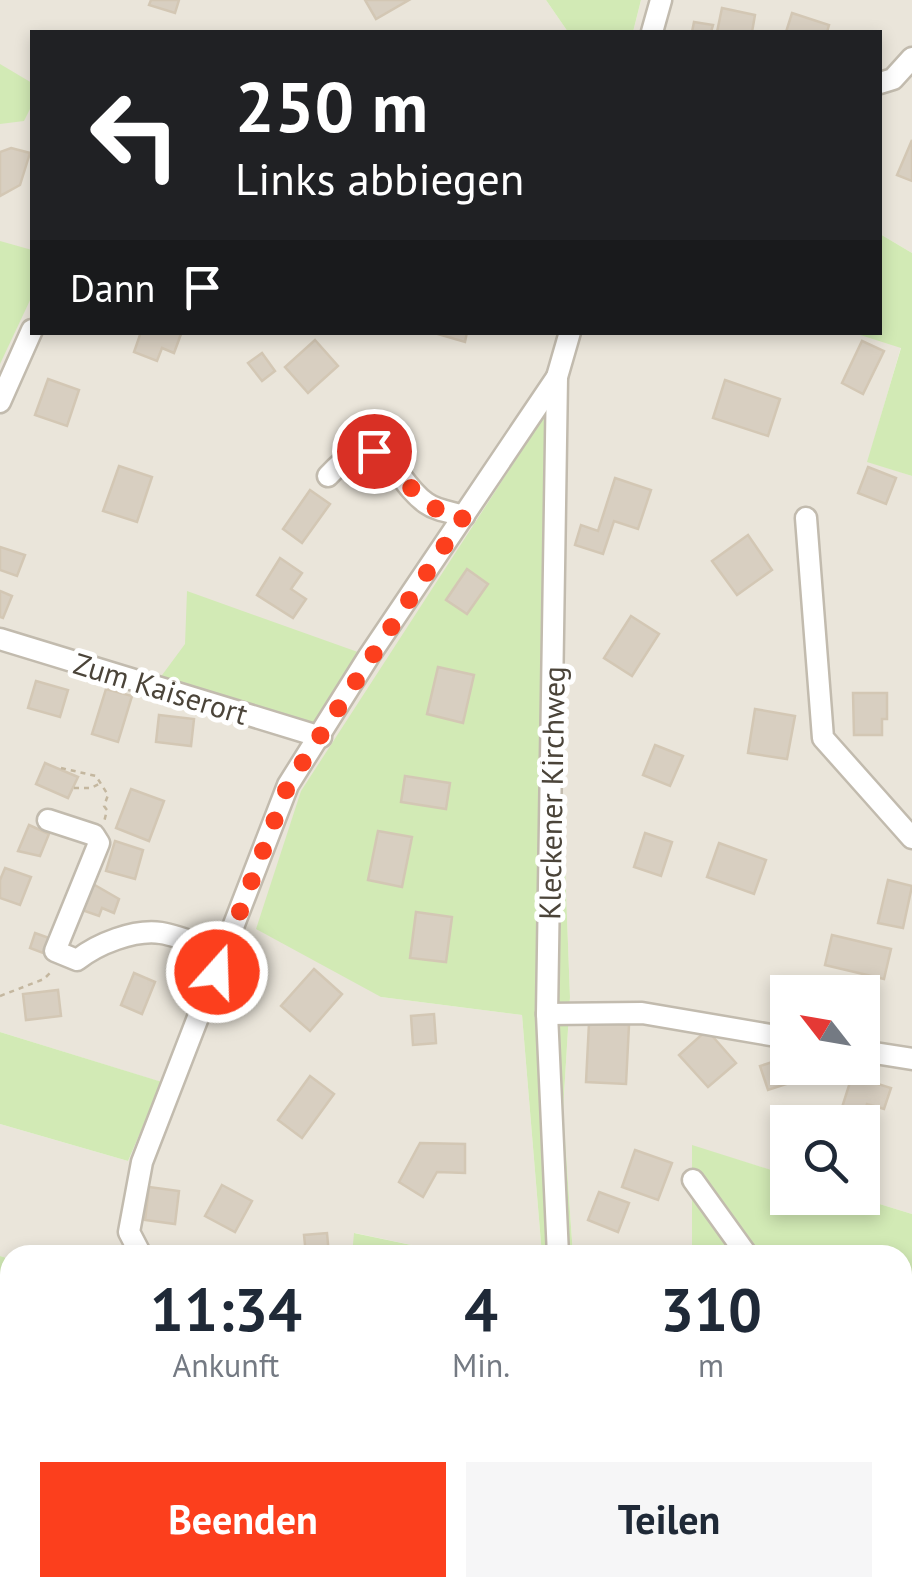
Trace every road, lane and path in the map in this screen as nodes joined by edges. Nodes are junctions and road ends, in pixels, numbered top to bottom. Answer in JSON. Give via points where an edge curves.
{"nodes":[{"id":1,"x":661,"y":0,"type":"edge"},
{"id":2,"x":653,"y":30,"type":"edge"},
{"id":3,"x":912,"y":58,"type":"edge"},
{"id":4,"x":882,"y":82,"type":"edge"},
{"id":5,"x":30,"y":334,"type":"edge"},
{"id":6,"x":569,"y":335,"type":"edge"},
{"id":7,"x":557,"y":377,"type":"junction"},
{"id":8,"x":0,"y":402,"type":"edge"},
{"id":9,"x":328,"y":476,"type":"dead end"},
{"id":10,"x":464,"y":516,"type":"junction"},
{"id":11,"x":806,"y":518,"type":"dead end"},
{"id":12,"x":0,"y":639,"type":"edge"},
{"id":13,"x":321,"y":736,"type":"junction"},
{"id":14,"x":61,"y":768,"type":"dead end"},
{"id":15,"x":100,"y":783,"type":"junction"},
{"id":16,"x":74,"y":788,"type":"dead end"},
{"id":17,"x":48,"y":820,"type":"dead end"},
{"id":18,"x":912,"y":838,"type":"edge"},
{"id":19,"x":98,"y":839,"type":"junction"},
{"id":20,"x":224,"y":954,"type":"junction"},
{"id":21,"x":67,"y":956,"type":"junction"},
{"id":22,"x":0,"y":996,"type":"edge"},
{"id":23,"x":548,"y":1014,"type":"junction"},
{"id":24,"x":770,"y":1035,"type":"edge"},
{"id":25,"x":880,"y":1053,"type":"edge"},
{"id":26,"x":912,"y":1059,"type":"edge"},
{"id":27,"x":693,"y":1180,"type":"dead end"},
{"id":28,"x":136,"y":1245,"type":"edge"},
{"id":29,"x":558,"y":1245,"type":"edge"},
{"id":30,"x":740,"y":1245,"type":"edge"}],
"edges":[{"from":1,"to":2,"type":"street"},
{"from":3,"to":4,"type":"street"},
{"from":5,"to":8,"type":"street"},
{"from":6,"to":7,"type":"street","name":"Kleckener Kirchweg"},
{"from":7,"to":10,"type":"street"},
{"from":7,"to":23,"type":"street","name":"Kleckener Kirchweg"},
{"from":9,"to":10,"type":"street","via":[[352,457],[381,452],[422,501]]},
{"from":10,"to":13,"type":"street"},
{"from":11,"to":18,"type":"street","via":[[824,738]]},
{"from":12,"to":13,"type":"street","name":"Zum Kaiserort"},
{"from":13,"to":20,"type":"street","via":[[288,785]]},
{"from":14,"to":15,"type":"path","via":[[96,776]]},
{"from":15,"to":16,"type":"path"},
{"from":15,"to":19,"type":"path","via":[[108,795]]},
{"from":17,"to":19,"type":"street"},
{"from":19,"to":21,"type":"street","via":[[56,950]]},
{"from":20,"to":21,"type":"street","via":[[159,932],[108,943],[77,960]]},
{"from":20,"to":28,"type":"street","via":[[142,1162],[129,1232]]},
{"from":21,"to":22,"type":"path","via":[[44,978]]},
{"from":23,"to":24,"type":"street","via":[[642,1014]]},
{"from":23,"to":29,"type":"street","name":"Kleckener Kirchweg"},
{"from":25,"to":26,"type":"street"},
{"from":27,"to":30,"type":"street"}]}
